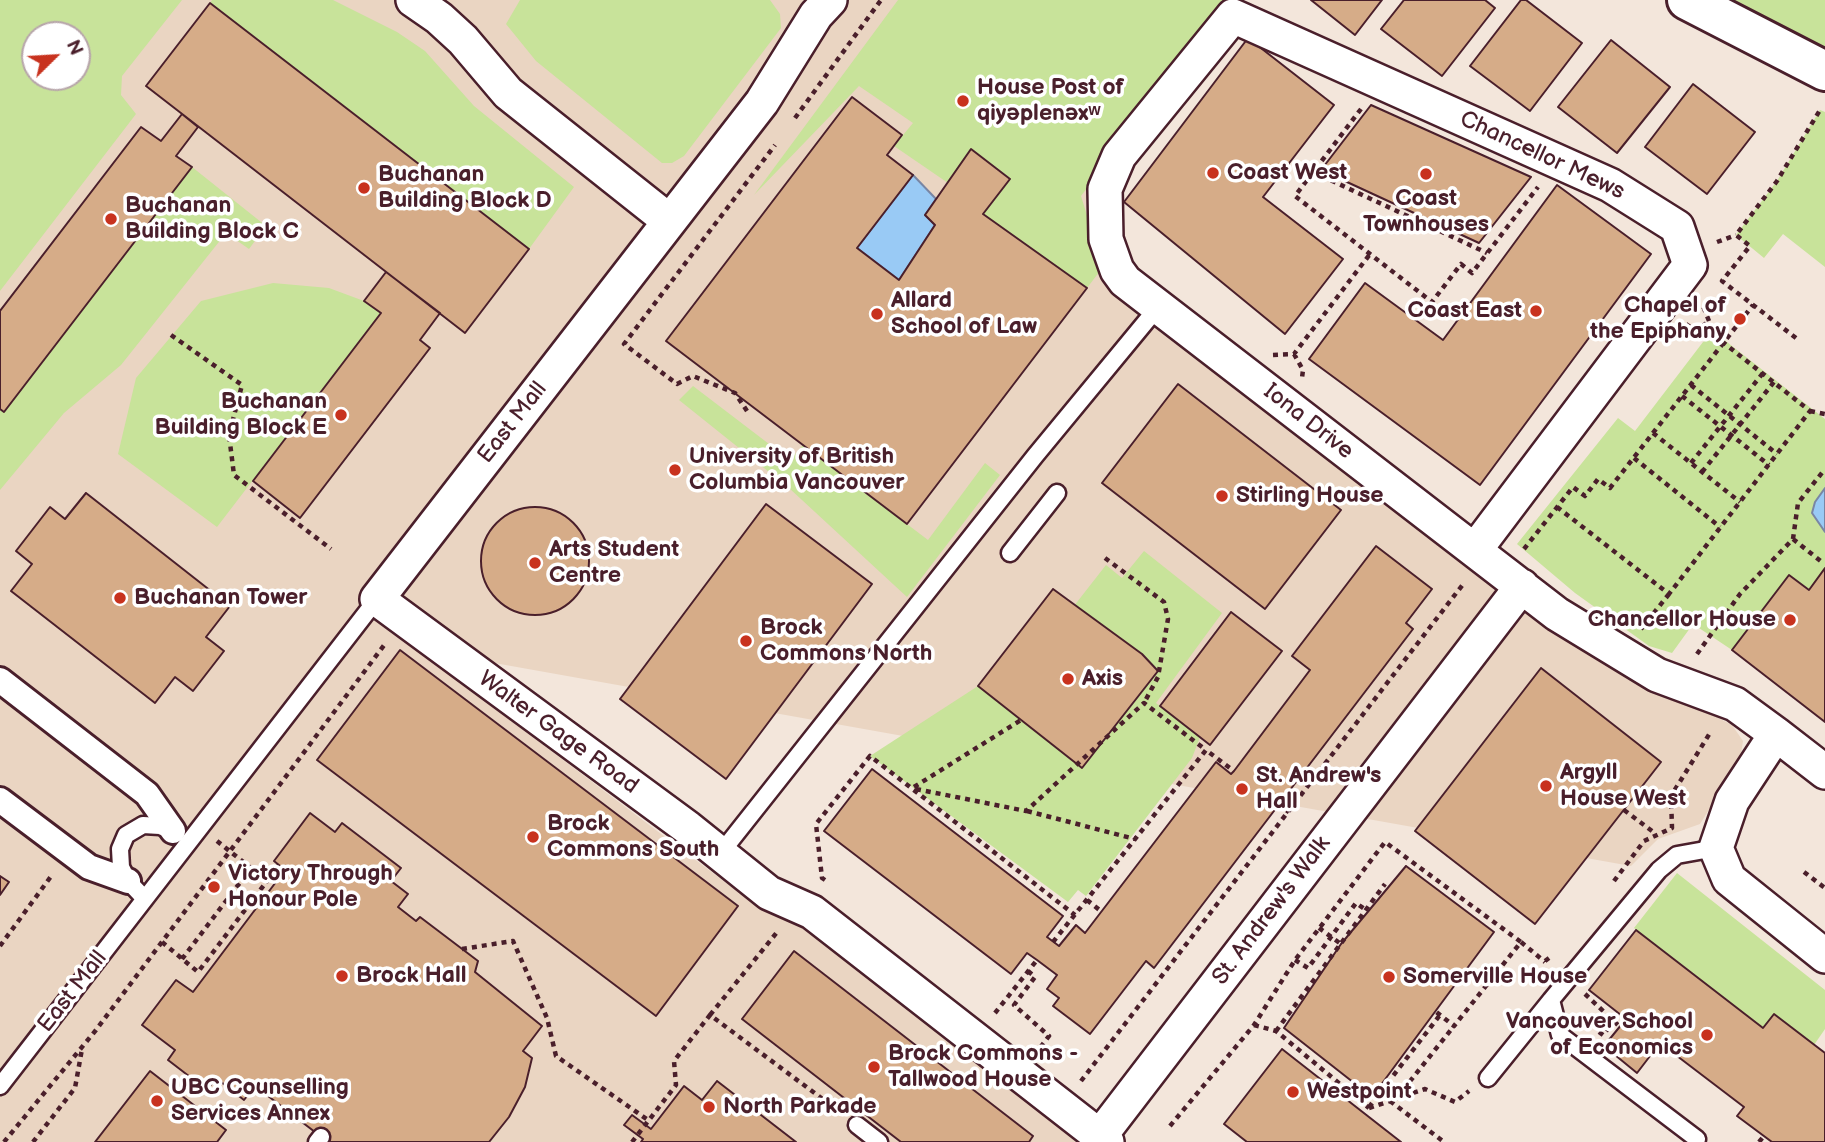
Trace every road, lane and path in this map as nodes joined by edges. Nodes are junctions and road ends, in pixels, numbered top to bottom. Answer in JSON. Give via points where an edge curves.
{"nodes":[{"id":1,"x":413,"y":0,"type":"edge"},
{"id":2,"x":830,"y":0,"type":"edge"},
{"id":3,"x":881,"y":0,"type":"edge"},
{"id":4,"x":1687,"y":0,"type":"edge"},
{"id":5,"x":1240,"y":8,"type":"edge"},
{"id":6,"x":1825,"y":71,"type":"edge"},
{"id":7,"x":1382,"y":83,"type":"junction"},
{"id":8,"x":1820,"y":110,"type":"dead end"},
{"id":9,"x":791,"y":123,"type":"dead end"},
{"id":10,"x":783,"y":134,"type":"dead end"},
{"id":11,"x":1558,"y":161,"type":"junction"},
{"id":12,"x":1313,"y":172,"type":"junction"},
{"id":13,"x":668,"y":220,"type":"junction"},
{"id":14,"x":1487,"y":253,"type":"junction"},
{"id":15,"x":1370,"y":254,"type":"junction"},
{"id":16,"x":1722,"y":281,"type":"junction"},
{"id":17,"x":1715,"y":290,"type":"dead end"},
{"id":18,"x":1708,"y":299,"type":"dead end"},
{"id":19,"x":1753,"y":304,"type":"junction"},
{"id":20,"x":1158,"y":307,"type":"junction"},
{"id":21,"x":171,"y":335,"type":"dead end"},
{"id":22,"x":1796,"y":338,"type":"dead end"},
{"id":23,"x":1724,"y":343,"type":"junction"},
{"id":24,"x":1294,"y":354,"type":"junction"},
{"id":25,"x":1270,"y":356,"type":"dead end"},
{"id":26,"x":1763,"y":373,"type":"junction"},
{"id":27,"x":1302,"y":380,"type":"dead end"},
{"id":28,"x":1774,"y":382,"type":"junction"},
{"id":29,"x":1691,"y":385,"type":"junction"},
{"id":30,"x":1682,"y":396,"type":"junction"},
{"id":31,"x":747,"y":411,"type":"dead end"},
{"id":32,"x":1810,"y":411,"type":"junction"},
{"id":33,"x":1825,"y":414,"type":"edge"},
{"id":34,"x":1729,"y":416,"type":"junction"},
{"id":35,"x":1740,"y":424,"type":"junction"},
{"id":36,"x":1720,"y":427,"type":"junction"},
{"id":37,"x":1653,"y":433,"type":"junction"},
{"id":38,"x":1731,"y":435,"type":"junction"},
{"id":39,"x":1777,"y":454,"type":"junction"},
{"id":40,"x":1634,"y":458,"type":"junction"},
{"id":41,"x":1691,"y":463,"type":"junction"},
{"id":42,"x":1769,"y":465,"type":"junction"},
{"id":43,"x":1825,"y":469,"type":"edge"},
{"id":44,"x":1702,"y":472,"type":"junction"},
{"id":45,"x":1057,"y":493,"type":"dead end"},
{"id":46,"x":1740,"y":502,"type":"junction"},
{"id":47,"x":1557,"y":507,"type":"junction"},
{"id":48,"x":1720,"y":527,"type":"junction"},
{"id":49,"x":1793,"y":540,"type":"junction"},
{"id":50,"x":331,"y":549,"type":"dead end"},
{"id":51,"x":1524,"y":550,"type":"dead end"},
{"id":52,"x":1010,"y":553,"type":"dead end"},
{"id":53,"x":1479,"y":554,"type":"junction"},
{"id":54,"x":1105,"y":558,"type":"dead end"},
{"id":55,"x":1823,"y":563,"type":"dead end"},
{"id":56,"x":1522,"y":586,"type":"junction"},
{"id":57,"x":1669,"y":594,"type":"junction"},
{"id":58,"x":377,"y":599,"type":"junction"},
{"id":59,"x":1635,"y":636,"type":"dead end"},
{"id":60,"x":389,"y":638,"type":"dead end"},
{"id":61,"x":1693,"y":659,"type":"dead end"},
{"id":62,"x":0,"y":680,"type":"edge"},
{"id":63,"x":1144,"y":704,"type":"junction"},
{"id":64,"x":1021,"y":720,"type":"dead end"},
{"id":65,"x":1185,"y":725,"type":"dead end"},
{"id":66,"x":1180,"y":730,"type":"junction"},
{"id":67,"x":1710,"y":733,"type":"dead end"},
{"id":68,"x":1776,"y":734,"type":"junction"},
{"id":69,"x":1206,"y":750,"type":"junction"},
{"id":70,"x":1234,"y":771,"type":"dead end"},
{"id":71,"x":1825,"y":772,"type":"edge"},
{"id":72,"x":913,"y":788,"type":"junction"},
{"id":73,"x":0,"y":800,"type":"edge"},
{"id":74,"x":1278,"y":805,"type":"dead end"},
{"id":75,"x":1624,"y":810,"type":"dead end"},
{"id":76,"x":1026,"y":811,"type":"junction"},
{"id":77,"x":1289,"y":812,"type":"junction"},
{"id":78,"x":1656,"y":834,"type":"junction"},
{"id":79,"x":182,"y":836,"type":"junction"},
{"id":80,"x":1135,"y":839,"type":"junction"},
{"id":81,"x":1716,"y":848,"type":"junction"},
{"id":82,"x":69,"y":852,"type":"junction"},
{"id":83,"x":230,"y":852,"type":"junction"},
{"id":84,"x":720,"y":854,"type":"junction"},
{"id":85,"x":279,"y":865,"type":"dead end"},
{"id":86,"x":250,"y":867,"type":"junction"},
{"id":87,"x":1804,"y":872,"type":"dead end"},
{"id":88,"x":267,"y":881,"type":"junction"},
{"id":89,"x":826,"y":881,"type":"dead end"},
{"id":90,"x":1385,"y":884,"type":"dead end"},
{"id":91,"x":1611,"y":886,"type":"dead end"},
{"id":92,"x":1825,"y":888,"type":"edge"},
{"id":93,"x":137,"y":890,"type":"junction"},
{"id":94,"x":1087,"y":900,"type":"junction"},
{"id":95,"x":797,"y":906,"type":"junction"},
{"id":96,"x":1366,"y":910,"type":"junction"},
{"id":97,"x":1101,"y":912,"type":"dead end"},
{"id":98,"x":1075,"y":915,"type":"junction"},
{"id":99,"x":1319,"y":928,"type":"junction"},
{"id":100,"x":1331,"y":936,"type":"junction"},
{"id":101,"x":162,"y":942,"type":"junction"},
{"id":102,"x":1054,"y":942,"type":"dead end"},
{"id":103,"x":1521,"y":942,"type":"junction"},
{"id":104,"x":1341,"y":944,"type":"junction"},
{"id":105,"x":0,"y":946,"type":"edge"},
{"id":106,"x":462,"y":949,"type":"dead end"},
{"id":107,"x":1561,"y":949,"type":"dead end"},
{"id":108,"x":1825,"y":956,"type":"edge"},
{"id":109,"x":182,"y":959,"type":"junction"},
{"id":110,"x":1037,"y":960,"type":"dead end"},
{"id":111,"x":1295,"y":960,"type":"junction"},
{"id":112,"x":1545,"y":961,"type":"junction"},
{"id":113,"x":1028,"y":971,"type":"junction"},
{"id":114,"x":1568,"y":979,"type":"junction"},
{"id":115,"x":1551,"y":1000,"type":"junction"},
{"id":116,"x":984,"y":1005,"type":"dead end"},
{"id":117,"x":995,"y":1013,"type":"junction"},
{"id":118,"x":710,"y":1015,"type":"junction"},
{"id":119,"x":1004,"y":1020,"type":"dead end"},
{"id":120,"x":1615,"y":1020,"type":"junction"},
{"id":121,"x":1254,"y":1026,"type":"junction"},
{"id":122,"x":1454,"y":1026,"type":"junction"},
{"id":123,"x":1619,"y":1026,"type":"dead end"},
{"id":124,"x":1594,"y":1028,"type":"dead end"},
{"id":125,"x":1276,"y":1031,"type":"junction"},
{"id":126,"x":1031,"y":1041,"type":"dead end"},
{"id":127,"x":82,"y":1046,"type":"junction"},
{"id":128,"x":1040,"y":1048,"type":"junction"},
{"id":129,"x":1050,"y":1057,"type":"dead end"},
{"id":130,"x":1070,"y":1074,"type":"dead end"},
{"id":131,"x":1488,"y":1078,"type":"joint"},
{"id":132,"x":0,"y":1086,"type":"edge"},
{"id":133,"x":1390,"y":1101,"type":"junction"},
{"id":134,"x":1368,"y":1108,"type":"junction"},
{"id":135,"x":649,"y":1121,"type":"junction"},
{"id":136,"x":857,"y":1125,"type":"joint"},
{"id":137,"x":1170,"y":1126,"type":"dead end"},
{"id":138,"x":1764,"y":1136,"type":"dead end"},
{"id":139,"x":1104,"y":1139,"type":"edge"},
{"id":140,"x":1697,"y":1139,"type":"dead end"},
{"id":141,"x":4,"y":1142,"type":"edge"},
{"id":142,"x":33,"y":1142,"type":"edge"},
{"id":143,"x":632,"y":1142,"type":"edge"},
{"id":144,"x":879,"y":1142,"type":"edge"},
{"id":145,"x":1444,"y":1142,"type":"edge"},
{"id":146,"x":1759,"y":1142,"type":"edge"}],
"edges":[{"from":1,"to":13,"type":"street","via":[[463,40],[508,93]]},
{"from":2,"to":13,"type":"street","name":"East Mall","via":[[762,102]]},
{"from":3,"to":9,"type":"path"},
{"from":4,"to":6,"type":"street"},
{"from":5,"to":7,"type":"street","name":"Chancellor Mews"},
{"from":5,"to":20,"type":"street","name":"Iona Drive","via":[[1119,156],[1105,189],[1106,239],[1117,270]]},
{"from":7,"to":11,"type":"street","name":"Chancellor Mews"},
{"from":7,"to":12,"type":"path"},
{"from":8,"to":16,"type":"path","via":[[1777,181],[1736,235],[1750,246]]},
{"from":10,"to":31,"type":"path","via":[[624,344],[677,384],[692,376],[735,393]]},
{"from":11,"to":14,"type":"path"},
{"from":11,"to":53,"type":"street","name":"Chancellor Mews","via":[[1610,185],[1677,227],[1690,265]]},
{"from":12,"to":14,"type":"path"},
{"from":12,"to":15,"type":"path","via":[[1294,196]]},
{"from":13,"to":58,"type":"street","name":"East Mall"},
{"from":14,"to":15,"type":"path","via":[[1472,273],[1461,264],[1432,302]]},
{"from":15,"to":24,"type":"path"},
{"from":16,"to":17,"type":"path"},
{"from":16,"to":19,"type":"path"},
{"from":18,"to":23,"type":"path","via":[[1701,307],[1715,336]]},
{"from":19,"to":22,"type":"path"},
{"from":19,"to":23,"type":"path"},
{"from":20,"to":53,"type":"street","name":"Iona Drive"},
{"from":20,"to":84,"type":"lane"},
{"from":21,"to":50,"type":"path","via":[[242,385],[229,435],[234,475]]},
{"from":23,"to":26,"type":"path"},
{"from":23,"to":29,"type":"path"},
{"from":24,"to":25,"type":"path"},
{"from":24,"to":27,"type":"path","via":[[1303,370]]},
{"from":26,"to":28,"type":"path"},
{"from":26,"to":34,"type":"path"},
{"from":28,"to":32,"type":"path"},
{"from":28,"to":35,"type":"path"},
{"from":29,"to":30,"type":"path"},
{"from":29,"to":34,"type":"path"},
{"from":30,"to":36,"type":"path"},
{"from":30,"to":37,"type":"path"},
{"from":32,"to":33,"type":"path"},
{"from":32,"to":39,"type":"path"},
{"from":34,"to":35,"type":"path"},
{"from":34,"to":36,"type":"path"},
{"from":35,"to":38,"type":"path"},
{"from":35,"to":39,"type":"path"},
{"from":36,"to":38,"type":"path"},
{"from":36,"to":41,"type":"path"},
{"from":37,"to":40,"type":"path"},
{"from":37,"to":41,"type":"path"},
{"from":38,"to":42,"type":"path"},
{"from":38,"to":44,"type":"path"},
{"from":39,"to":42,"type":"path"},
{"from":40,"to":47,"type":"path","via":[[1610,488],[1598,479],[1585,496],[1573,487]]},
{"from":40,"to":48,"type":"path"},
{"from":41,"to":44,"type":"path"},
{"from":42,"to":46,"type":"path"},
{"from":43,"to":49,"type":"path","via":[[1798,503]]},
{"from":44,"to":46,"type":"path"},
{"from":45,"to":52,"type":"lane"},
{"from":46,"to":48,"type":"path"},
{"from":47,"to":51,"type":"path"},
{"from":47,"to":57,"type":"path"},
{"from":48,"to":57,"type":"path"},
{"from":49,"to":55,"type":"path"},
{"from":49,"to":61,"type":"path","via":[[1740,594]]},
{"from":53,"to":56,"type":"street","name":"Iona Drive"},
{"from":53,"to":77,"type":"path"},
{"from":54,"to":63,"type":"path","via":[[1164,602],[1168,619],[1158,677]]},
{"from":56,"to":68,"type":"street","name":"Iona Drive","via":[[1557,614],[1657,675],[1735,704]]},
{"from":56,"to":139,"type":"street","name":"St. Andrew's Walk"},
{"from":57,"to":59,"type":"path"},
{"from":58,"to":79,"type":"lane","name":"East Mall"},
{"from":58,"to":84,"type":"street","name":"Walter Gage Road"},
{"from":60,"to":83,"type":"path"},
{"from":62,"to":79,"type":"street","via":[[147,794]]},
{"from":63,"to":66,"type":"path"},
{"from":63,"to":76,"type":"path"},
{"from":64,"to":72,"type":"path"},
{"from":65,"to":66,"type":"path"},
{"from":66,"to":69,"type":"path"},
{"from":67,"to":78,"type":"path","via":[[1671,796],[1672,828]]},
{"from":68,"to":71,"type":"street","name":"Iona Drive"},
{"from":68,"to":81,"type":"street","via":[[1732,801]]},
{"from":69,"to":70,"type":"path"},
{"from":69,"to":80,"type":"path"},
{"from":72,"to":76,"type":"path"},
{"from":72,"to":89,"type":"path","via":[[870,755],[816,824]]},
{"from":72,"to":98,"type":"path"},
{"from":73,"to":82,"type":"street"},
{"from":74,"to":77,"type":"path"},
{"from":75,"to":78,"type":"path"},
{"from":76,"to":80,"type":"path"},
{"from":77,"to":130,"type":"path","via":[[1081,1082]]},
{"from":78,"to":91,"type":"path","via":[[1644,841]]},
{"from":79,"to":93,"type":"lane","name":"East Mall"},
{"from":79,"to":93,"type":"lane","via":[[160,826],[143,825],[126,835],[120,849],[121,867]]},
{"from":80,"to":94,"type":"path"},
{"from":81,"to":108,"type":"street","via":[[1729,879]]},
{"from":81,"to":114,"type":"lane","via":[[1677,855],[1659,870]]},
{"from":82,"to":93,"type":"street"},
{"from":82,"to":105,"type":"path"},
{"from":83,"to":86,"type":"path"},
{"from":83,"to":101,"type":"path"},
{"from":84,"to":95,"type":"street","name":"Walter Gage Road","via":[[769,893]]},
{"from":85,"to":88,"type":"path"},
{"from":86,"to":88,"type":"path"},
{"from":86,"to":109,"type":"path"},
{"from":87,"to":92,"type":"path"},
{"from":88,"to":109,"type":"path","via":[[198,972]]},
{"from":90,"to":96,"type":"path"},
{"from":93,"to":132,"type":"lane","name":"East Mall"},
{"from":94,"to":97,"type":"path"},
{"from":94,"to":98,"type":"path"},
{"from":95,"to":118,"type":"path"},
{"from":95,"to":139,"type":"street","name":"Walter Gage Road","via":[[812,912]]},
{"from":96,"to":100,"type":"path","via":[[1356,902]]},
{"from":96,"to":104,"type":"path"},
{"from":98,"to":102,"type":"path"},
{"from":99,"to":100,"type":"path"},
{"from":99,"to":103,"type":"path","via":[[1385,842]]},
{"from":99,"to":111,"type":"path"},
{"from":100,"to":104,"type":"path"},
{"from":100,"to":111,"type":"path","via":[[1308,968]]},
{"from":101,"to":109,"type":"path"},
{"from":101,"to":127,"type":"path"},
{"from":103,"to":112,"type":"path"},
{"from":103,"to":122,"type":"path"},
{"from":104,"to":125,"type":"path"},
{"from":106,"to":135,"type":"path","via":[[513,941],[547,1018],[556,1056]]},
{"from":107,"to":112,"type":"path"},
{"from":110,"to":113,"type":"path"},
{"from":111,"to":121,"type":"path"},
{"from":112,"to":114,"type":"path"},
{"from":113,"to":117,"type":"path"},
{"from":113,"to":128,"type":"path","via":[[1035,977],[1014,1005],[1049,1036]]},
{"from":114,"to":115,"type":"lane"},
{"from":114,"to":120,"type":"path"},
{"from":115,"to":131,"type":"lane"},
{"from":115,"to":140,"type":"lane","via":[[1560,1035]]},
{"from":116,"to":117,"type":"path"},
{"from":117,"to":119,"type":"path"},
{"from":118,"to":135,"type":"path","via":[[674,1061],[676,1085]]},
{"from":118,"to":136,"type":"path"},
{"from":120,"to":123,"type":"path"},
{"from":120,"to":124,"type":"path","via":[[1603,1035]]},
{"from":121,"to":125,"type":"path"},
{"from":121,"to":137,"type":"path"},
{"from":122,"to":133,"type":"path"},
{"from":122,"to":134,"type":"path","via":[[1438,1013]]},
{"from":125,"to":134,"type":"path"},
{"from":126,"to":128,"type":"path"},
{"from":127,"to":141,"type":"path"},
{"from":127,"to":142,"type":"path","via":[[75,1088]]},
{"from":128,"to":129,"type":"path"},
{"from":131,"to":133,"type":"path","via":[[1455,1102],[1425,1089]]},
{"from":133,"to":134,"type":"path"},
{"from":133,"to":145,"type":"path"},
{"from":135,"to":143,"type":"path"},
{"from":136,"to":144,"type":"lane"},
{"from":138,"to":146,"type":"path"}]}
